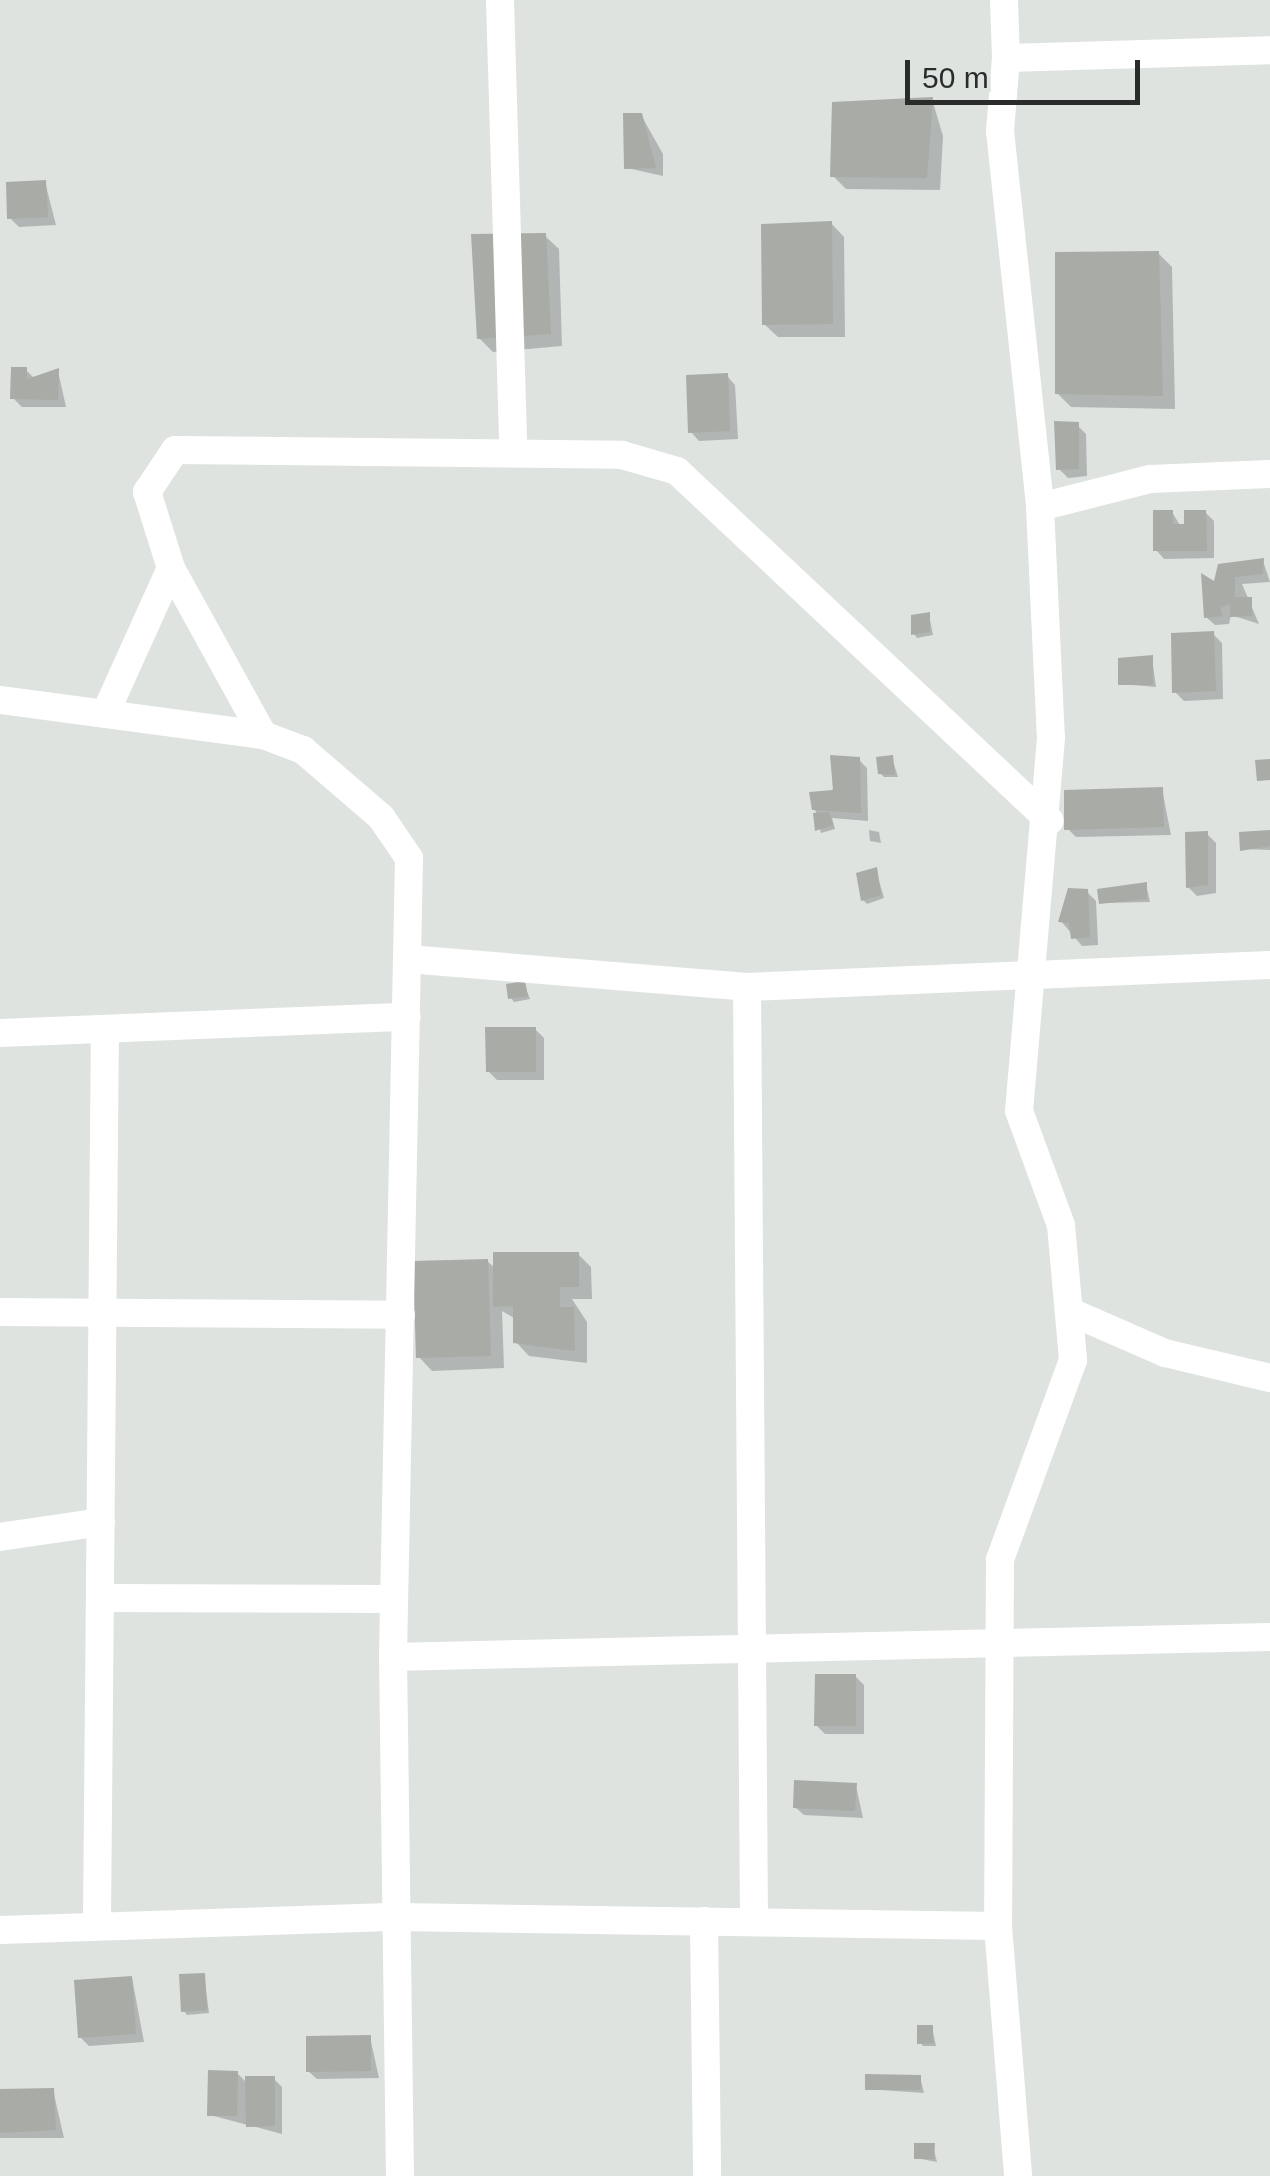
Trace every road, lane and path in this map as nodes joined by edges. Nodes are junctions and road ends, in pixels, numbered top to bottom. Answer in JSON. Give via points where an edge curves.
{"nodes":[{"id":1,"x":500,"y":0,"type":"edge"},
{"id":2,"x":1004,"y":0,"type":"edge"},
{"id":3,"x":1270,"y":50,"type":"edge"},
{"id":4,"x":1006,"y":58,"type":"junction"},
{"id":5,"x":513,"y":450,"type":"junction"},
{"id":6,"x":1270,"y":474,"type":"edge"},
{"id":7,"x":1040,"y":507,"type":"junction"},
{"id":8,"x":171,"y":568,"type":"junction"},
{"id":9,"x":0,"y":700,"type":"edge"},
{"id":10,"x":105,"y":714,"type":"junction"},
{"id":11,"x":263,"y":736,"type":"junction"},
{"id":12,"x":1050,"y":821,"type":"junction"},
{"id":13,"x":408,"y":960,"type":"junction"},
{"id":14,"x":1270,"y":966,"type":"edge"},
{"id":15,"x":1034,"y":970,"type":"junction"},
{"id":16,"x":746,"y":987,"type":"junction"},
{"id":17,"x":408,"y":1016,"type":"junction"},
{"id":18,"x":104,"y":1029,"type":"junction"},
{"id":19,"x":0,"y":1033,"type":"edge"},
{"id":20,"x":0,"y":1312,"type":"edge"},
{"id":21,"x":1070,"y":1312,"type":"junction"},
{"id":22,"x":104,"y":1313,"type":"junction"},
{"id":23,"x":400,"y":1316,"type":"junction"},
{"id":24,"x":1270,"y":1378,"type":"edge"},
{"id":25,"x":101,"y":1522,"type":"junction"},
{"id":26,"x":0,"y":1537,"type":"edge"},
{"id":27,"x":100,"y":1598,"type":"junction"},
{"id":28,"x":394,"y":1599,"type":"junction"},
{"id":29,"x":1270,"y":1638,"type":"edge"},
{"id":30,"x":996,"y":1650,"type":"junction"},
{"id":31,"x":756,"y":1652,"type":"junction"},
{"id":32,"x":393,"y":1656,"type":"junction"},
{"id":33,"x":396,"y":1917,"type":"junction"},
{"id":34,"x":97,"y":1920,"type":"junction"},
{"id":35,"x":704,"y":1921,"type":"junction"},
{"id":36,"x":754,"y":1922,"type":"junction"},
{"id":37,"x":998,"y":1926,"type":"junction"},
{"id":38,"x":0,"y":1930,"type":"edge"},
{"id":39,"x":400,"y":2176,"type":"edge"},
{"id":40,"x":707,"y":2176,"type":"edge"},
{"id":41,"x":1018,"y":2176,"type":"edge"}],
"edges":[{"from":1,"to":5,"type":"street"},
{"from":2,"to":4,"type":"street"},
{"from":3,"to":4,"type":"street"},
{"from":4,"to":7,"type":"street","via":[[1000,131]]},
{"from":5,"to":8,"type":"street","via":[[175,450],[147,492]]},
{"from":5,"to":12,"type":"street","via":[[645,458],[677,471]]},
{"from":6,"to":7,"type":"street","via":[[1150,480]]},
{"from":7,"to":12,"type":"street"},
{"from":8,"to":10,"type":"street"},
{"from":8,"to":11,"type":"street"},
{"from":9,"to":10,"type":"street"},
{"from":10,"to":11,"type":"street"},
{"from":11,"to":13,"type":"street","via":[[303,750],[381,817],[409,858]]},
{"from":12,"to":15,"type":"street","via":[[1028,931]]},
{"from":13,"to":16,"type":"street"},
{"from":13,"to":17,"type":"street"},
{"from":14,"to":15,"type":"street"},
{"from":15,"to":16,"type":"street"},
{"from":15,"to":21,"type":"street","via":[[1019,1111],[1061,1225]]},
{"from":16,"to":31,"type":"street"},
{"from":17,"to":18,"type":"street"},
{"from":17,"to":23,"type":"street"},
{"from":18,"to":19,"type":"street"},
{"from":18,"to":22,"type":"street"},
{"from":20,"to":22,"type":"street"},
{"from":21,"to":24,"type":"street","via":[[1166,1353]]},
{"from":21,"to":30,"type":"street","via":[[1074,1360],[1000,1560]]},
{"from":22,"to":23,"type":"street"},
{"from":22,"to":25,"type":"street"},
{"from":23,"to":28,"type":"street"},
{"from":25,"to":26,"type":"street"},
{"from":25,"to":27,"type":"street"},
{"from":27,"to":28,"type":"street"},
{"from":27,"to":34,"type":"street"},
{"from":28,"to":32,"type":"street"},
{"from":29,"to":30,"type":"street"},
{"from":30,"to":31,"type":"street"},
{"from":30,"to":37,"type":"street"},
{"from":31,"to":32,"type":"street"},
{"from":31,"to":36,"type":"street"},
{"from":32,"to":33,"type":"street"},
{"from":33,"to":34,"type":"street"},
{"from":33,"to":35,"type":"street"},
{"from":33,"to":39,"type":"street"},
{"from":34,"to":38,"type":"street"},
{"from":35,"to":36,"type":"street"},
{"from":35,"to":40,"type":"street"},
{"from":36,"to":37,"type":"street"},
{"from":37,"to":41,"type":"street"}]}
